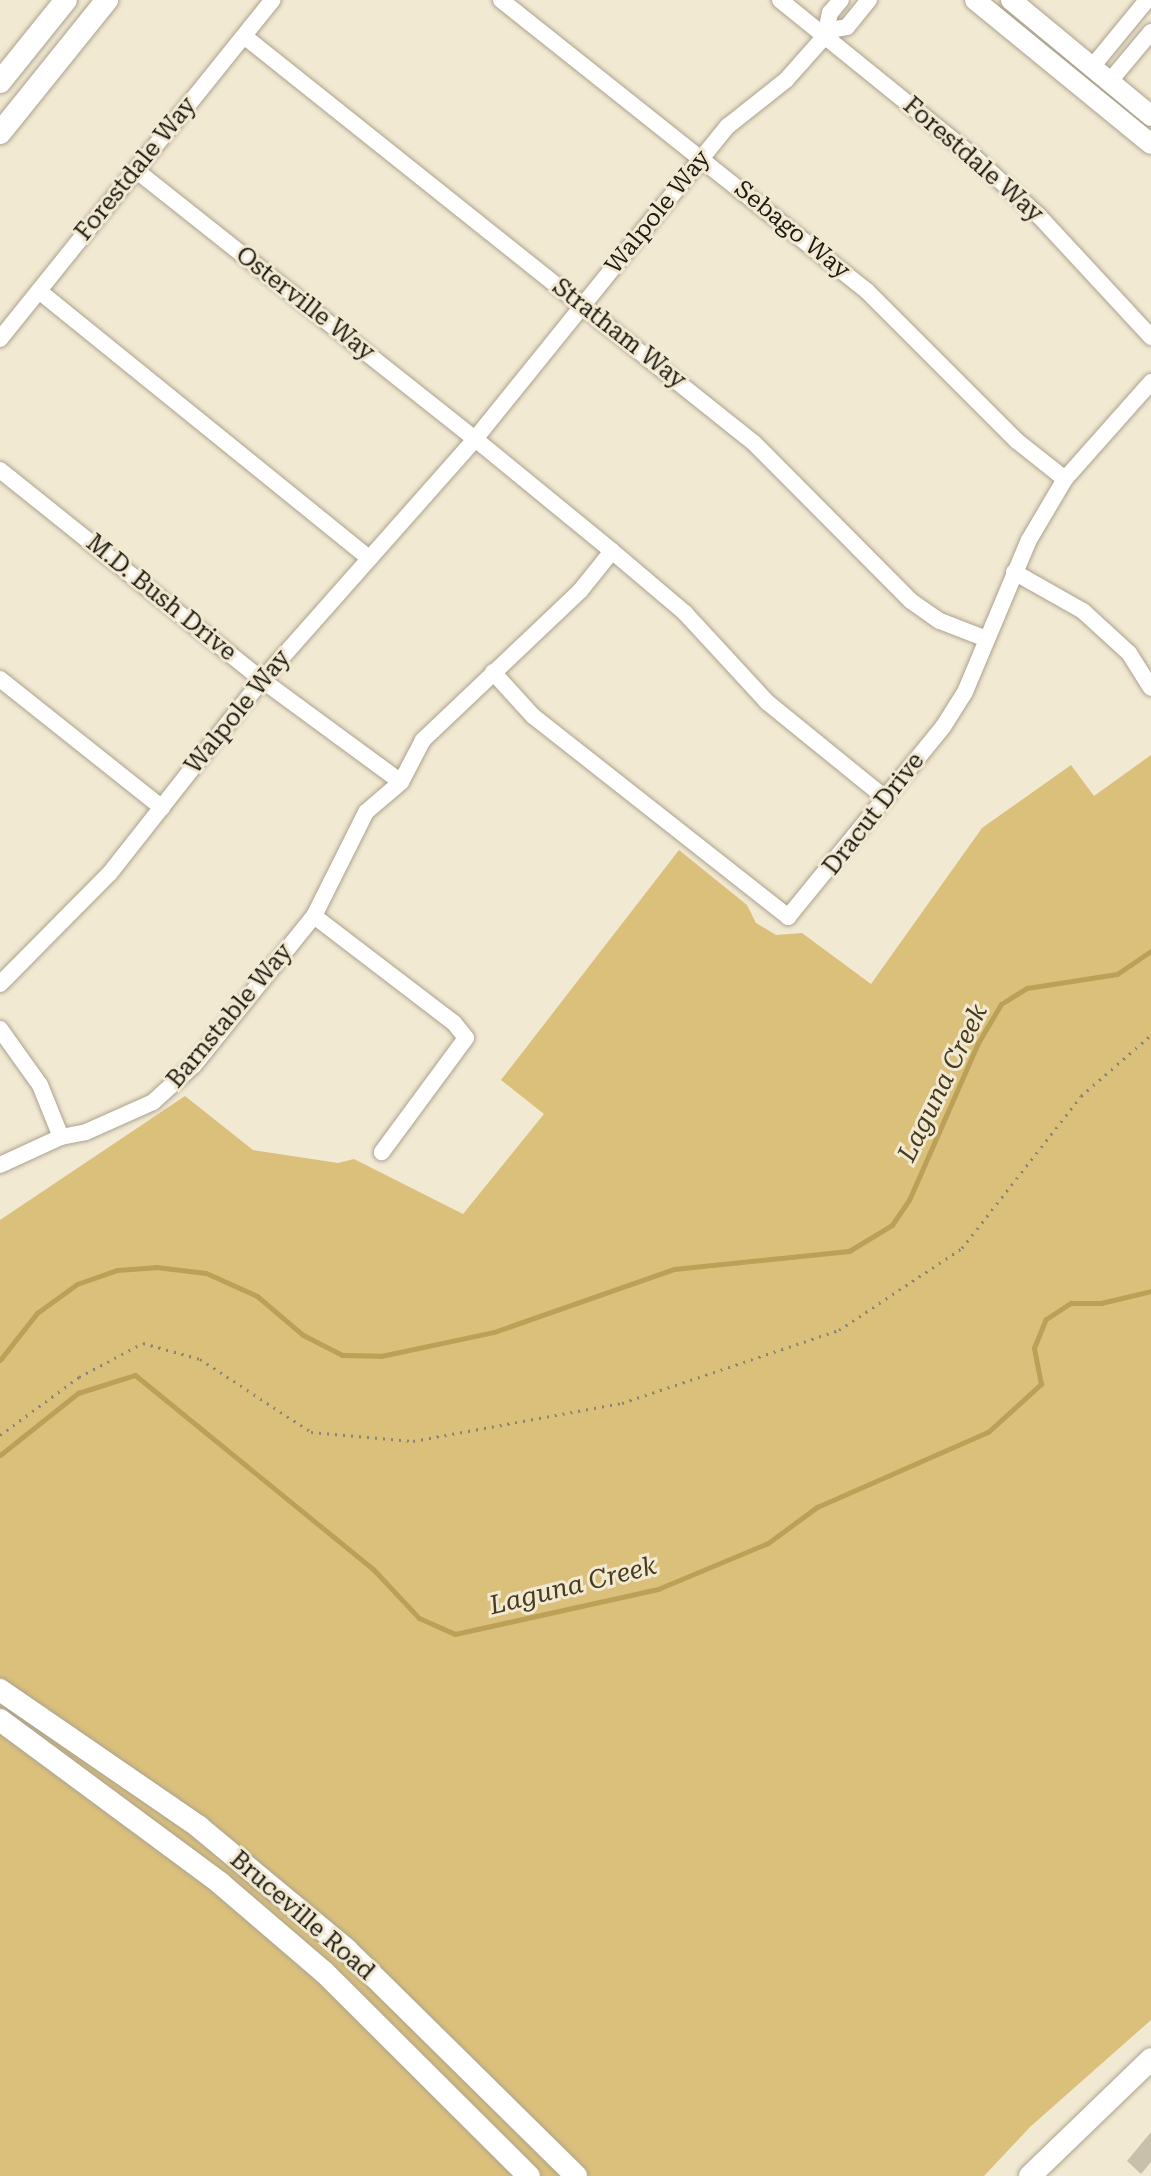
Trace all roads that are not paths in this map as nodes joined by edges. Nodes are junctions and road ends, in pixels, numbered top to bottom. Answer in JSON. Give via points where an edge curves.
{"nodes":[{"id":1,"x":107,"y":0,"type":"edge"},
{"id":2,"x":273,"y":0,"type":"edge"},
{"id":3,"x":501,"y":0,"type":"edge"},
{"id":4,"x":780,"y":0,"type":"edge"},
{"id":5,"x":841,"y":0,"type":"edge"},
{"id":6,"x":869,"y":0,"type":"edge"},
{"id":7,"x":975,"y":0,"type":"edge"},
{"id":8,"x":1011,"y":0,"type":"edge"},
{"id":9,"x":1147,"y":0,"type":"edge"},
{"id":10,"x":59,"y":3,"type":"edge"},
{"id":11,"x":1151,"y":32,"type":"edge"},
{"id":12,"x":828,"y":33,"type":"junction"},
{"id":13,"x":244,"y":36,"type":"junction"},
{"id":14,"x":1092,"y":67,"type":"junction"},
{"id":15,"x":1110,"y":81,"type":"junction"},
{"id":16,"x":0,"y":82,"type":"edge"},
{"id":17,"x":1151,"y":116,"type":"edge"},
{"id":18,"x":0,"y":133,"type":"edge"},
{"id":19,"x":1151,"y":144,"type":"edge"},
{"id":20,"x":703,"y":157,"type":"junction"},
{"id":21,"x":136,"y":170,"type":"junction"},
{"id":22,"x":39,"y":291,"type":"junction"},
{"id":23,"x":582,"y":306,"type":"junction"},
{"id":24,"x":1151,"y":337,"type":"edge"},
{"id":25,"x":0,"y":339,"type":"edge"},
{"id":26,"x":1151,"y":382,"type":"edge"},
{"id":27,"x":475,"y":439,"type":"junction"},
{"id":28,"x":0,"y":470,"type":"edge"},
{"id":29,"x":1065,"y":479,"type":"junction"},
{"id":30,"x":612,"y":551,"type":"junction"},
{"id":31,"x":367,"y":557,"type":"junction"},
{"id":32,"x":1014,"y":572,"type":"junction"},
{"id":33,"x":984,"y":638,"type":"junction"},
{"id":34,"x":493,"y":672,"type":"junction"},
{"id":35,"x":0,"y":679,"type":"edge"},
{"id":36,"x":262,"y":680,"type":"junction"},
{"id":37,"x":1151,"y":688,"type":"edge"},
{"id":38,"x":401,"y":782,"type":"junction"},
{"id":39,"x":885,"y":798,"type":"junction"},
{"id":40,"x":162,"y":808,"type":"junction"},
{"id":41,"x":314,"y":916,"type":"junction"},
{"id":42,"x":0,"y":984,"type":"edge"},
{"id":43,"x":0,"y":1029,"type":"edge"},
{"id":44,"x":61,"y":1137,"type":"junction"},
{"id":45,"x":382,"y":1152,"type":"dead end"},
{"id":46,"x":0,"y":1165,"type":"edge"},
{"id":47,"x":0,"y":1690,"type":"edge"},
{"id":48,"x":0,"y":1720,"type":"edge"},
{"id":49,"x":1151,"y":2059,"type":"edge"},
{"id":50,"x":529,"y":2176,"type":"edge"},
{"id":51,"x":576,"y":2176,"type":"edge"},
{"id":52,"x":1030,"y":2176,"type":"edge"}],
"edges":[{"from":1,"to":18,"type":"main road"},
{"from":2,"to":13,"type":"street","name":"Forestdale Way"},
{"from":3,"to":20,"type":"street","name":"Sebago Way"},
{"from":4,"to":12,"type":"street","name":"Forestdale Way"},
{"from":5,"to":12,"type":"street","via":[[830,13]]},
{"from":6,"to":12,"type":"street","via":[[847,27]]},
{"from":7,"to":19,"type":"street"},
{"from":8,"to":14,"type":"street"},
{"from":9,"to":14,"type":"street"},
{"from":10,"to":16,"type":"main road"},
{"from":11,"to":15,"type":"street"},
{"from":12,"to":20,"type":"street","name":"Walpole Way","via":[[786,80],[728,126]]},
{"from":12,"to":24,"type":"street","name":"Forestdale Way","via":[[1039,216]]},
{"from":13,"to":21,"type":"street","name":"Forestdale Way"},
{"from":13,"to":23,"type":"street","name":"Stratham Way"},
{"from":14,"to":15,"type":"street"},
{"from":15,"to":17,"type":"street"},
{"from":20,"to":23,"type":"street","name":"Walpole Way"},
{"from":20,"to":29,"type":"street","name":"Sebago Way","via":[[878,301],[1017,441]]},
{"from":21,"to":22,"type":"street","name":"Forestdale Way"},
{"from":21,"to":27,"type":"street","name":"Osterville Way"},
{"from":22,"to":25,"type":"street","name":"Forestdale Way"},
{"from":22,"to":31,"type":"street"},
{"from":23,"to":27,"type":"street","name":"Walpole Way"},
{"from":23,"to":33,"type":"street","name":"Stratham Way","via":[[754,443],[911,601],[940,621]]},
{"from":26,"to":29,"type":"street","name":"Dracut Drive"},
{"from":27,"to":30,"type":"street"},
{"from":27,"to":31,"type":"street","name":"Walpole Way"},
{"from":28,"to":36,"type":"street","name":"M.D. Bush Drive"},
{"from":29,"to":32,"type":"street","name":"Dracut Drive"},
{"from":30,"to":34,"type":"street","via":[[580,591]]},
{"from":30,"to":39,"type":"street","via":[[685,613],[767,702]]},
{"from":31,"to":36,"type":"street","name":"Walpole Way"},
{"from":32,"to":33,"type":"street","name":"Dracut Drive"},
{"from":32,"to":37,"type":"street","via":[[1083,611],[1129,653]]},
{"from":33,"to":39,"type":"street","name":"Dracut Drive","via":[[965,692]]},
{"from":34,"to":38,"type":"street","via":[[423,740]]},
{"from":34,"to":39,"type":"street","name":"Dracut Drive","via":[[533,716],[788,917]]},
{"from":35,"to":40,"type":"street"},
{"from":36,"to":38,"type":"street","name":"M.D. Bush Drive"},
{"from":36,"to":40,"type":"street","name":"Walpole Way"},
{"from":38,"to":41,"type":"street","name":"Barnstable Way","via":[[366,812]]},
{"from":40,"to":42,"type":"street","name":"Walpole Way","via":[[110,873]]},
{"from":41,"to":44,"type":"street","name":"Barnstable Way","via":[[173,1086],[124,1117]]},
{"from":41,"to":45,"type":"street","via":[[454,1023],[466,1038]]},
{"from":43,"to":44,"type":"street","via":[[40,1085]]},
{"from":44,"to":46,"type":"street","name":"Barnstable Way"},
{"from":47,"to":51,"type":"main road","name":"Bruceville Road","via":[[199,1827],[346,1949]]},
{"from":48,"to":50,"type":"main road","name":"Bruceville Road","via":[[220,1883],[313,1962]]},
{"from":49,"to":52,"type":"main road"}]}
